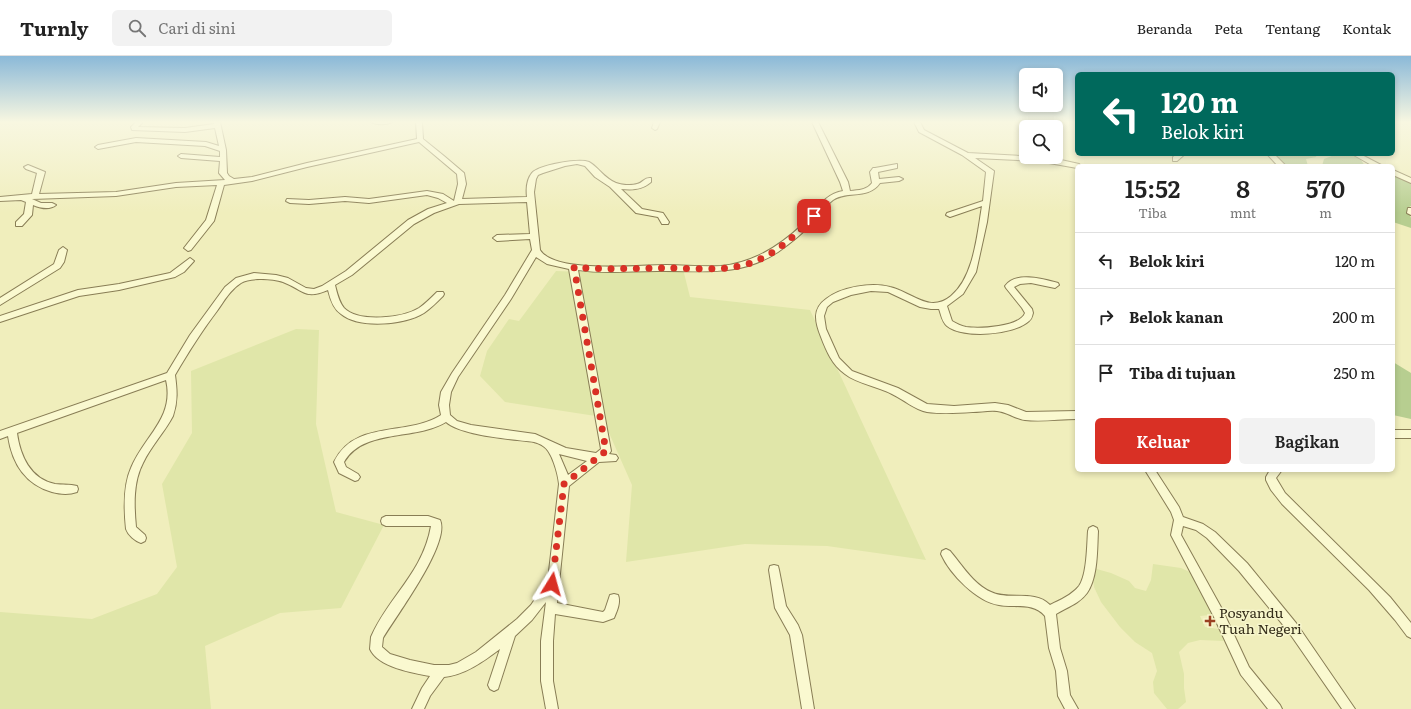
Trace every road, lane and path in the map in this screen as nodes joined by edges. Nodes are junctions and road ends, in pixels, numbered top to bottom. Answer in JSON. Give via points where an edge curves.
{"nodes":[{"id":1,"x":223,"y":152,"type":"edge"},
{"id":2,"x":364,"y":152,"type":"edge"},
{"id":3,"x":436,"y":152,"type":"edge"},
{"id":4,"x":830,"y":152,"type":"edge"},
{"id":5,"x":961,"y":152,"type":"edge"},
{"id":6,"x":964,"y":154,"type":"junction"},
{"id":7,"x":181,"y":156,"type":"dead end"},
{"id":8,"x":1179,"y":156,"type":"edge"},
{"id":9,"x":1272,"y":156,"type":"edge"},
{"id":10,"x":1359,"y":156,"type":"edge"},
{"id":11,"x":223,"y":159,"type":"junction"},
{"id":12,"x":1175,"y":159,"type":"dead end"},
{"id":13,"x":1280,"y":164,"type":"edge"},
{"id":14,"x":1375,"y":164,"type":"edge"},
{"id":15,"x":28,"y":166,"type":"dead end"},
{"id":16,"x":895,"y":166,"type":"dead end"},
{"id":17,"x":1075,"y":166,"type":"edge"},
{"id":18,"x":1395,"y":173,"type":"edge"},
{"id":19,"x":898,"y":178,"type":"dead end"},
{"id":20,"x":648,"y":180,"type":"dead end"},
{"id":21,"x":1411,"y":181,"type":"edge"},
{"id":22,"x":234,"y":182,"type":"junction"},
{"id":23,"x":876,"y":182,"type":"junction"},
{"id":24,"x":221,"y":183,"type":"junction"},
{"id":25,"x":612,"y":185,"type":"junction"},
{"id":26,"x":847,"y":192,"type":"junction"},
{"id":27,"x":0,"y":199,"type":"edge"},
{"id":28,"x":33,"y":199,"type":"junction"},
{"id":29,"x":531,"y":199,"type":"junction"},
{"id":30,"x":290,"y":201,"type":"dead end"},
{"id":31,"x":986,"y":202,"type":"junction"},
{"id":32,"x":455,"y":203,"type":"junction"},
{"id":33,"x":52,"y":205,"type":"dead end"},
{"id":34,"x":950,"y":215,"type":"dead end"},
{"id":35,"x":665,"y":222,"type":"dead end"},
{"id":36,"x":19,"y":224,"type":"dead end"},
{"id":37,"x":534,"y":236,"type":"junction"},
{"id":38,"x":497,"y":238,"type":"dead end"},
{"id":39,"x":188,"y":248,"type":"dead end"},
{"id":40,"x":63,"y":250,"type":"dead end"},
{"id":41,"x":536,"y":251,"type":"junction"},
{"id":42,"x":190,"y":261,"type":"dead end"},
{"id":43,"x":574,"y":267,"type":"junction"},
{"id":44,"x":332,"y":284,"type":"junction"},
{"id":45,"x":1055,"y":285,"type":"dead end"},
{"id":46,"x":440,"y":294,"type":"dead end"},
{"id":47,"x":0,"y":302,"type":"edge"},
{"id":48,"x":943,"y":305,"type":"junction"},
{"id":49,"x":0,"y":319,"type":"edge"},
{"id":50,"x":170,"y":375,"type":"junction"},
{"id":51,"x":1075,"y":415,"type":"edge"},
{"id":52,"x":446,"y":417,"type":"junction"},
{"id":53,"x":12,"y":431,"type":"junction"},
{"id":54,"x":1395,"y":434,"type":"edge"},
{"id":55,"x":1411,"y":434,"type":"edge"},
{"id":56,"x":0,"y":435,"type":"edge"},
{"id":57,"x":549,"y":445,"type":"junction"},
{"id":58,"x":598,"y":458,"type":"junction"},
{"id":59,"x":613,"y":458,"type":"dead end"},
{"id":60,"x":1151,"y":472,"type":"edge"},
{"id":61,"x":1274,"y":472,"type":"edge"},
{"id":62,"x":355,"y":477,"type":"dead end"},
{"id":63,"x":564,"y":484,"type":"junction"},
{"id":64,"x":73,"y":489,"type":"dead end"},
{"id":65,"x":1179,"y":520,"type":"junction"},
{"id":66,"x":386,"y":521,"type":"dead end"},
{"id":67,"x":1093,"y":531,"type":"dead end"},
{"id":68,"x":141,"y":538,"type":"dead end"},
{"id":69,"x":946,"y":554,"type":"dead end"},
{"id":70,"x":774,"y":570,"type":"dead end"},
{"id":71,"x":552,"y":584,"type":"junction"},
{"id":72,"x":614,"y":599,"type":"dead end"},
{"id":73,"x":551,"y":608,"type":"junction"},
{"id":74,"x":1049,"y":612,"type":"junction"},
{"id":75,"x":511,"y":632,"type":"junction"},
{"id":76,"x":1411,"y":632,"type":"edge"},
{"id":77,"x":441,"y":672,"type":"junction"},
{"id":78,"x":494,"y":685,"type":"dead end"},
{"id":79,"x":418,"y":709,"type":"edge"},
{"id":80,"x":552,"y":709,"type":"edge"},
{"id":81,"x":808,"y":709,"type":"edge"},
{"id":82,"x":1072,"y":709,"type":"edge"},
{"id":83,"x":1276,"y":709,"type":"edge"},
{"id":84,"x":1349,"y":709,"type":"edge"}],
"edges":[{"from":1,"to":11,"type":"street"},
{"from":2,"to":22,"type":"street"},
{"from":3,"to":32,"type":"street","via":[[460,173],[462,184]]},
{"from":4,"to":26,"type":"street"},
{"from":5,"to":6,"type":"street"},
{"from":6,"to":17,"type":"street","via":[[1046,160]]},
{"from":6,"to":31,"type":"street","via":[[990,171]]},
{"from":7,"to":11,"type":"street"},
{"from":8,"to":12,"type":"street"},
{"from":9,"to":13,"type":"street"},
{"from":10,"to":14,"type":"street"},
{"from":11,"to":22,"type":"street","via":[[223,174]]},
{"from":15,"to":28,"type":"street","via":[[40,172]]},
{"from":16,"to":23,"type":"street","via":[[875,170]]},
{"from":18,"to":21,"type":"street"},
{"from":19,"to":23,"type":"street"},
{"from":20,"to":25,"type":"street","via":[[643,185],[634,187]]},
{"from":22,"to":24,"type":"street"},
{"from":23,"to":26,"type":"street","via":[[870,189]]},
{"from":24,"to":28,"type":"street","via":[[176,185],[116,194]]},
{"from":24,"to":39,"type":"street","via":[[210,220]]},
{"from":25,"to":29,"type":"street","via":[[587,164],[570,162],[535,174],[531,182]]},
{"from":25,"to":35,"type":"street","via":[[639,211],[660,215]]},
{"from":26,"to":43,"type":"street","via":[[832,198],[797,234],[776,250],[751,263],[700,269]]},
{"from":27,"to":28,"type":"street"},
{"from":28,"to":33,"type":"street","via":[[40,205]]},
{"from":28,"to":36,"type":"street","via":[[28,215]]},
{"from":29,"to":32,"type":"street"},
{"from":29,"to":37,"type":"street"},
{"from":30,"to":32,"type":"street","via":[[368,201],[427,193]]},
{"from":31,"to":34,"type":"street"},
{"from":31,"to":48,"type":"street","via":[[971,275],[961,291]]},
{"from":32,"to":44,"type":"street","via":[[432,210],[411,222],[366,260]]},
{"from":37,"to":38,"type":"street"},
{"from":37,"to":41,"type":"street"},
{"from":40,"to":47,"type":"street","via":[[57,266]]},
{"from":41,"to":43,"type":"street","via":[[550,262]]},
{"from":41,"to":52,"type":"street","via":[[455,375],[446,392]]},
{"from":42,"to":49,"type":"street","via":[[172,275],[78,293]]},
{"from":43,"to":58,"type":"street","via":[[606,451]]},
{"from":44,"to":46,"type":"street","via":[[334,298],[344,313],[352,317],[373,320],[414,314]]},
{"from":44,"to":50,"type":"street","via":[[310,292],[276,278],[258,276],[239,280],[228,289]]},
{"from":45,"to":48,"type":"street","via":[[1032,280],[1009,286],[1024,304],[1029,317],[1023,322],[994,330],[976,332],[953,326],[946,319]]},
{"from":48,"to":51,"type":"street","via":[[925,305],[889,289],[864,289],[828,301],[821,309],[820,319],[832,352],[843,368],[855,376],[895,391],[920,406],[938,409],[1000,408],[1025,416]]},
{"from":50,"to":53,"type":"street"},
{"from":50,"to":68,"type":"street","via":[[172,405],[164,423],[135,468],[132,479],[131,530]]},
{"from":52,"to":57,"type":"street","via":[[461,426],[535,438]]},
{"from":52,"to":62,"type":"street","via":[[432,425],[384,434],[350,448],[339,462],[342,470]]},
{"from":53,"to":56,"type":"street"},
{"from":53,"to":64,"type":"street","via":[[16,453],[33,477],[44,486]]},
{"from":54,"to":55,"type":"street"},
{"from":57,"to":58,"type":"street","via":[[570,454]]},
{"from":57,"to":63,"type":"street","via":[[559,465]]},
{"from":58,"to":59,"type":"street"},
{"from":58,"to":63,"type":"street"},
{"from":60,"to":65,"type":"street"},
{"from":61,"to":76,"type":"street","via":[[1271,481],[1276,488],[1310,526],[1387,602]]},
{"from":63,"to":71,"type":"street"},
{"from":65,"to":83,"type":"street","via":[[1176,535],[1218,613],[1245,671]]},
{"from":65,"to":84,"type":"street","via":[[1199,527],[1211,535],[1243,567],[1292,627]]},
{"from":66,"to":77,"type":"street","via":[[428,521],[436,523],[436,532],[408,589],[377,637],[376,649],[389,660]]},
{"from":67,"to":74,"type":"street","via":[[1084,587]]},
{"from":69,"to":74,"type":"street","via":[[980,592],[993,599],[1008,602],[1041,604]]},
{"from":70,"to":81,"type":"street","via":[[781,608],[796,635]]},
{"from":71,"to":73,"type":"street"},
{"from":71,"to":75,"type":"street","via":[[529,615]]},
{"from":72,"to":73,"type":"street","via":[[610,614],[604,617]]},
{"from":73,"to":80,"type":"street","via":[[546,660]]},
{"from":74,"to":82,"type":"street","via":[[1064,696]]},
{"from":75,"to":77,"type":"street","via":[[486,652],[461,667]]},
{"from":75,"to":78,"type":"street"},
{"from":77,"to":79,"type":"street","via":[[426,692]]}]}
